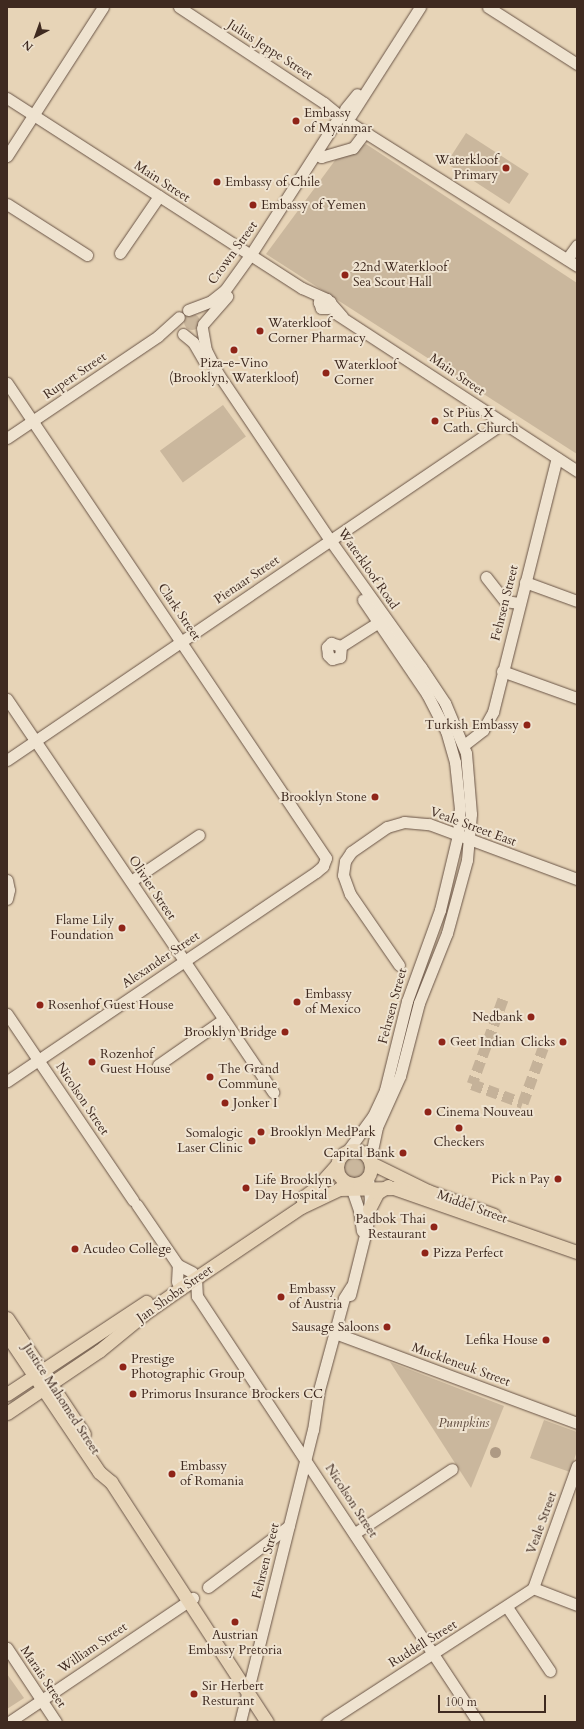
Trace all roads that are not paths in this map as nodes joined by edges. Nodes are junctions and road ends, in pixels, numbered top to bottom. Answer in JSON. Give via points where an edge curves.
{"nodes":[{"id":1,"x":102,"y":7,"type":"edge"},
{"id":2,"x":180,"y":7,"type":"edge"},
{"id":3,"x":413,"y":7,"type":"edge"},
{"id":4,"x":420,"y":7,"type":"edge"},
{"id":5,"x":488,"y":7,"type":"edge"},
{"id":6,"x":577,"y":64,"type":"edge"},
{"id":7,"x":362,"y":91,"type":"junction"},
{"id":8,"x":7,"y":98,"type":"edge"},
{"id":9,"x":33,"y":114,"type":"junction"},
{"id":10,"x":345,"y":116,"type":"junction"},
{"id":11,"x":365,"y":130,"type":"junction"},
{"id":12,"x":318,"y":155,"type":"junction"},
{"id":13,"x":7,"y":156,"type":"edge"},
{"id":14,"x":159,"y":196,"type":"junction"},
{"id":15,"x":7,"y":204,"type":"edge"},
{"id":16,"x":577,"y":245,"type":"edge"},
{"id":17,"x":120,"y":253,"type":"dead end"},
{"id":18,"x":87,"y":255,"type":"dead end"},
{"id":19,"x":254,"y":256,"type":"junction"},
{"id":20,"x":567,"y":259,"type":"junction"},
{"id":21,"x":577,"y":266,"type":"edge"},
{"id":22,"x":188,"y":310,"type":"junction"},
{"id":23,"x":179,"y":317,"type":"junction"},
{"id":24,"x":203,"y":326,"type":"junction"},
{"id":25,"x":182,"y":333,"type":"junction"},
{"id":26,"x":158,"y":336,"type":"junction"},
{"id":27,"x":7,"y":383,"type":"edge"},
{"id":28,"x":33,"y":421,"type":"junction"},
{"id":29,"x":503,"y":423,"type":"junction"},
{"id":30,"x":7,"y":438,"type":"edge"},
{"id":31,"x":557,"y":458,"type":"junction"},
{"id":32,"x":272,"y":460,"type":"junction"},
{"id":33,"x":577,"y":471,"type":"edge"},
{"id":34,"x":328,"y":542,"type":"junction"},
{"id":35,"x":486,"y":577,"type":"dead end"},
{"id":36,"x":525,"y":582,"type":"junction"},
{"id":37,"x":577,"y":601,"type":"edge"},
{"id":38,"x":519,"y":603,"type":"junction"},
{"id":39,"x":382,"y":620,"type":"junction"},
{"id":40,"x":182,"y":642,"type":"junction"},
{"id":41,"x":341,"y":646,"type":"dead end"},
{"id":42,"x":405,"y":652,"type":"junction"},
{"id":43,"x":502,"y":671,"type":"junction"},
{"id":44,"x":577,"y":698,"type":"edge"},
{"id":45,"x":7,"y":699,"type":"edge"},
{"id":46,"x":35,"y":741,"type":"junction"},
{"id":47,"x":464,"y":746,"type":"junction"},
{"id":48,"x":7,"y":760,"type":"edge"},
{"id":49,"x":199,"y":835,"type":"dead end"},
{"id":50,"x":458,"y":835,"type":"junction"},
{"id":51,"x":470,"y":840,"type":"junction"},
{"id":52,"x":326,"y":858,"type":"joint"},
{"id":53,"x":577,"y":879,"type":"edge"},
{"id":54,"x":7,"y":880,"type":"edge"},
{"id":55,"x":131,"y":881,"type":"junction"},
{"id":56,"x":7,"y":899,"type":"edge"},
{"id":57,"x":185,"y":961,"type":"junction"},
{"id":58,"x":399,"y":965,"type":"dead end"},
{"id":59,"x":420,"y":1003,"type":"junction"},
{"id":60,"x":7,"y":1014,"type":"edge"},
{"id":61,"x":224,"y":1019,"type":"junction"},
{"id":62,"x":395,"y":1054,"type":"junction"},
{"id":63,"x":38,"y":1060,"type":"junction"},
{"id":64,"x":158,"y":1065,"type":"dead end"},
{"id":65,"x":7,"y":1081,"type":"edge"},
{"id":66,"x":273,"y":1092,"type":"dead end"},
{"id":67,"x":346,"y":1153,"type":"junction"},
{"id":68,"x":370,"y":1161,"type":"junction"},
{"id":69,"x":337,"y":1165,"type":"junction"},
{"id":70,"x":367,"y":1182,"type":"junction"},
{"id":71,"x":347,"y":1186,"type":"junction"},
{"id":72,"x":388,"y":1186,"type":"junction"},
{"id":73,"x":406,"y":1192,"type":"junction"},
{"id":74,"x":369,"y":1208,"type":"junction"},
{"id":75,"x":362,"y":1242,"type":"junction"},
{"id":76,"x":577,"y":1243,"type":"edge"},
{"id":77,"x":577,"y":1252,"type":"edge"},
{"id":78,"x":178,"y":1265,"type":"junction"},
{"id":79,"x":194,"y":1275,"type":"junction"},
{"id":80,"x":179,"y":1285,"type":"junction"},
{"id":81,"x":197,"y":1296,"type":"junction"},
{"id":82,"x":7,"y":1318,"type":"edge"},
{"id":83,"x":337,"y":1334,"type":"junction"},
{"id":84,"x":7,"y":1335,"type":"edge"},
{"id":85,"x":42,"y":1380,"type":"junction"},
{"id":86,"x":7,"y":1394,"type":"edge"},
{"id":87,"x":7,"y":1403,"type":"edge"},
{"id":88,"x":7,"y":1413,"type":"edge"},
{"id":89,"x":577,"y":1423,"type":"edge"},
{"id":90,"x":306,"y":1458,"type":"junction"},
{"id":91,"x":577,"y":1466,"type":"edge"},
{"id":92,"x":452,"y":1469,"type":"dead end"},
{"id":93,"x":289,"y":1526,"type":"junction"},
{"id":94,"x":355,"y":1533,"type":"junction"},
{"id":95,"x":208,"y":1587,"type":"dead end"},
{"id":96,"x":533,"y":1588,"type":"junction"},
{"id":97,"x":191,"y":1600,"type":"junction"},
{"id":98,"x":577,"y":1605,"type":"edge"},
{"id":99,"x":507,"y":1607,"type":"junction"},
{"id":100,"x":7,"y":1648,"type":"edge"},
{"id":101,"x":433,"y":1653,"type":"junction"},
{"id":102,"x":550,"y":1671,"type":"dead end"},
{"id":103,"x":249,"y":1686,"type":"junction"},
{"id":104,"x":41,"y":1700,"type":"junction"},
{"id":105,"x":9,"y":1722,"type":"edge"},
{"id":106,"x":56,"y":1722,"type":"edge"},
{"id":107,"x":240,"y":1722,"type":"edge"},
{"id":108,"x":267,"y":1722,"type":"edge"},
{"id":109,"x":276,"y":1722,"type":"edge"},
{"id":110,"x":327,"y":1722,"type":"edge"},
{"id":111,"x":478,"y":1722,"type":"edge"}],
"edges":[{"from":1,"to":9,"type":"street"},
{"from":2,"to":10,"type":"street","name":"Julius Jeppe Street"},
{"from":3,"to":7,"type":"street","name":"Crown Street"},
{"from":4,"to":7,"type":"street","name":"Crown Street"},
{"from":5,"to":6,"type":"street"},
{"from":7,"to":10,"type":"street","name":"Crown Street"},
{"from":8,"to":9,"type":"street","name":"Main Street"},
{"from":9,"to":13,"type":"street"},
{"from":9,"to":14,"type":"street","name":"Main Street"},
{"from":10,"to":11,"type":"street","name":"Julius Jeppe Street"},
{"from":10,"to":12,"type":"street","name":"Crown Street"},
{"from":11,"to":12,"type":"street","via":[[353,148]]},
{"from":11,"to":20,"type":"street","name":"Julius Jeppe Street"},
{"from":12,"to":19,"type":"street","name":"Crown Street"},
{"from":14,"to":17,"type":"street"},
{"from":14,"to":19,"type":"street","name":"Main Street"},
{"from":15,"to":18,"type":"street"},
{"from":16,"to":20,"type":"street"},
{"from":19,"to":22,"type":"street","name":"Crown Street","via":[[217,297]]},
{"from":19,"to":24,"type":"street","name":"Crown Street"},
{"from":19,"to":29,"type":"street","name":"Main Street"},
{"from":20,"to":21,"type":"street","name":"Julius Jeppe Street"},
{"from":22,"to":23,"type":"street"},
{"from":22,"to":24,"type":"street","via":[[199,314]]},
{"from":23,"to":25,"type":"street","via":[[177,325]]},
{"from":23,"to":26,"type":"street","name":"Rupert Street"},
{"from":24,"to":25,"type":"street","via":[[194,335]]},
{"from":24,"to":32,"type":"street","name":"Waterkloof Road","via":[[204,344],[210,359]]},
{"from":25,"to":26,"type":"street","name":"Rupert Street"},
{"from":25,"to":32,"type":"street","name":"Waterkloof Road","via":[[195,344],[207,368]]},
{"from":26,"to":28,"type":"street","name":"Rupert Street"},
{"from":27,"to":28,"type":"street","name":"Clark Street"},
{"from":28,"to":30,"type":"street","name":"Rupert Street"},
{"from":28,"to":40,"type":"street","name":"Clark Street"},
{"from":29,"to":31,"type":"street","name":"Main Street"},
{"from":29,"to":34,"type":"street","name":"Pienaar Street"},
{"from":31,"to":33,"type":"street","name":"Main Street"},
{"from":31,"to":36,"type":"street","name":"Fehrsen Street"},
{"from":32,"to":34,"type":"street","name":"Waterkloof Road"},
{"from":34,"to":39,"type":"street","name":"Waterkloof Road"},
{"from":34,"to":40,"type":"street","name":"Pienaar Street"},
{"from":35,"to":38,"type":"street","via":[[505,601]]},
{"from":36,"to":37,"type":"street"},
{"from":36,"to":38,"type":"street","name":"Fehrsen Street"},
{"from":38,"to":43,"type":"street","name":"Fehrsen Street"},
{"from":39,"to":41,"type":"street"},
{"from":39,"to":42,"type":"street","name":"Waterkloof Road"},
{"from":40,"to":46,"type":"street","name":"Pienaar Street"},
{"from":40,"to":52,"type":"street","name":"Clark Street"},
{"from":42,"to":47,"type":"street","name":"Waterkloof Road","via":[[445,703]]},
{"from":42,"to":50,"type":"street","name":"Waterkloof Road","via":[[451,745],[460,798]]},
{"from":43,"to":44,"type":"street"},
{"from":43,"to":47,"type":"street","name":"Fehrsen Street","via":[[494,706],[487,723],[480,733]]},
{"from":45,"to":46,"type":"street","name":"Olivier Street"},
{"from":46,"to":48,"type":"street","name":"Pienaar Street"},
{"from":46,"to":55,"type":"street","name":"Olivier Street"},
{"from":47,"to":51,"type":"street","name":"Waterkloof Road","via":[[471,788]]},
{"from":49,"to":55,"type":"street"},
{"from":50,"to":51,"type":"street","name":"Veale Street East"},
{"from":50,"to":58,"type":"street","name":"Veale Street East","via":[[423,822],[396,823],[355,849],[345,861],[343,875],[350,894]]},
{"from":50,"to":62,"type":"street","name":"Fehrsen Street","via":[[440,910],[407,1001]]},
{"from":51,"to":53,"type":"street","name":"Veale Street East"},
{"from":51,"to":59,"type":"street","name":"Fehrsen Street","via":[[447,933]]},
{"from":52,"to":57,"type":"street","name":"Alexander Street","via":[[320,869]]},
{"from":54,"to":56,"type":"street"},
{"from":55,"to":57,"type":"street","name":"Olivier Street"},
{"from":57,"to":61,"type":"street","name":"Olivier Street"},
{"from":57,"to":63,"type":"street","name":"Alexander Street"},
{"from":59,"to":62,"type":"street","via":[[411,1012],[402,1043]]},
{"from":59,"to":68,"type":"street","name":"Fehrsen Street","via":[[400,1076],[377,1127]]},
{"from":60,"to":63,"type":"street","name":"Nicolson Street"},
{"from":61,"to":64,"type":"street"},
{"from":61,"to":66,"type":"street","name":"Olivier Street"},
{"from":62,"to":67,"type":"street","name":"Fehrsen Street","via":[[376,1110]]},
{"from":63,"to":65,"type":"street","name":"Alexander Street"},
{"from":63,"to":78,"type":"street","name":"Nicolson Street"},
{"from":67,"to":68,"type":"main road","via":[[359,1151]]},
{"from":67,"to":69,"type":"main road"},
{"from":68,"to":70,"type":"main road"},
{"from":68,"to":76,"type":"main road","name":"Middel Street","via":[[428,1191]]},
{"from":69,"to":71,"type":"main road","via":[[340,1176]]},
{"from":69,"to":79,"type":"main road","name":"Jan Shoba Street","via":[[314,1190]]},
{"from":70,"to":71,"type":"main road","name":"Middel Street"},
{"from":70,"to":72,"type":"main road","name":"Middel Street"},
{"from":70,"to":73,"type":"main road","name":"Middel Street","via":[[388,1183]]},
{"from":70,"to":74,"type":"street","name":"Fehrsen Street"},
{"from":71,"to":75,"type":"street","name":"Fehrsen Street","via":[[359,1210]]},
{"from":71,"to":79,"type":"main road","name":"Jan Shoba Street","via":[[301,1207]]},
{"from":72,"to":73,"type":"main road","name":"Middel Street"},
{"from":72,"to":74,"type":"main road","via":[[378,1193]]},
{"from":73,"to":77,"type":"main road","name":"Middel Street"},
{"from":74,"to":75,"type":"street","name":"Fehrsen Street"},
{"from":75,"to":83,"type":"street","name":"Fehrsen Street"},
{"from":78,"to":79,"type":"street","name":"Nicolson Street"},
{"from":78,"to":80,"type":"street"},
{"from":79,"to":80,"type":"main road","name":"Jan Shoba Street"},
{"from":79,"to":81,"type":"street"},
{"from":80,"to":81,"type":"street","name":"Nicolson Street"},
{"from":80,"to":85,"type":"main road","name":"Jan Shoba Street","via":[[99,1351]]},
{"from":81,"to":90,"type":"street","name":"Nicolson Street"},
{"from":82,"to":85,"type":"main road","name":"Justice Mahomed Street"},
{"from":83,"to":89,"type":"street","name":"Muckleneuk Street"},
{"from":83,"to":90,"type":"street","name":"Fehrsen Street"},
{"from":84,"to":85,"type":"main road","name":"Justice Mahomed Street"},
{"from":85,"to":86,"type":"main road","name":"Jan Shoba Street"},
{"from":85,"to":87,"type":"main road"},
{"from":85,"to":88,"type":"main road","name":"Jan Shoba Street"},
{"from":85,"to":97,"type":"main road","name":"Justice Mahomed Street","via":[[99,1472],[111,1482]]},
{"from":90,"to":93,"type":"street","name":"Fehrsen Street"},
{"from":90,"to":94,"type":"street","name":"Nicolson Street"},
{"from":91,"to":96,"type":"street","name":"Veale Street"},
{"from":92,"to":94,"type":"street"},
{"from":93,"to":95,"type":"street"},
{"from":93,"to":103,"type":"street","name":"Fehrsen Street"},
{"from":94,"to":101,"type":"street","name":"Nicolson Street"},
{"from":96,"to":98,"type":"street"},
{"from":96,"to":99,"type":"street","name":"Ruddell Street"},
{"from":97,"to":103,"type":"main road","name":"Justice Mahomed Street"},
{"from":97,"to":104,"type":"street","name":"William Street"},
{"from":99,"to":101,"type":"street","name":"Ruddell Street"},
{"from":99,"to":102,"type":"street"},
{"from":100,"to":104,"type":"street","name":"Marais Street"},
{"from":101,"to":110,"type":"street","name":"Ruddell Street"},
{"from":101,"to":111,"type":"street","name":"Nicolson Street"},
{"from":103,"to":107,"type":"street","name":"Fehrsen Street"},
{"from":103,"to":108,"type":"main road","name":"Justice Mahomed Street"},
{"from":103,"to":109,"type":"main road","name":"Justice Mahomed Street"},
{"from":104,"to":105,"type":"street","name":"William Street"},
{"from":104,"to":106,"type":"street","name":"Marais Street"}]}
